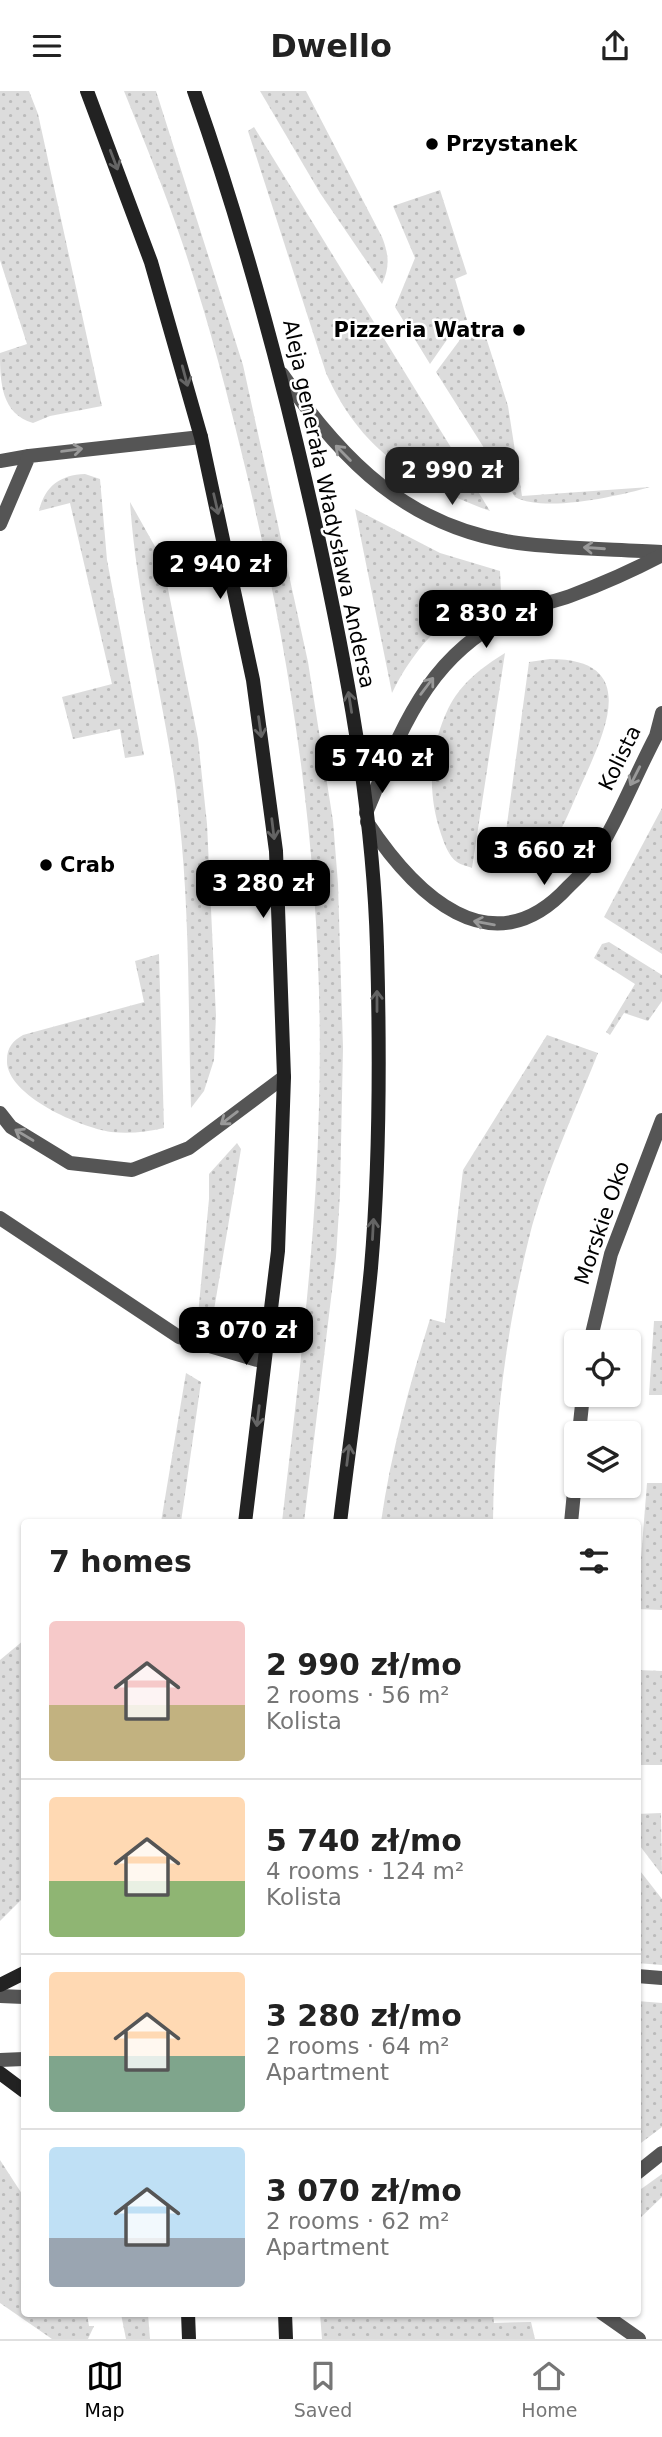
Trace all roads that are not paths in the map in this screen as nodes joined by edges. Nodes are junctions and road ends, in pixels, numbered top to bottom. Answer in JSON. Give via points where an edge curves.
{"nodes":[{"id":1,"x":194,"y":91,"type":"edge"},
{"id":2,"x":88,"y":94,"type":"edge"},
{"id":3,"x":282,"y":374,"type":"junction"},
{"id":4,"x":201,"y":437,"type":"junction"},
{"id":5,"x":29,"y":456,"type":"junction"},
{"id":6,"x":0,"y":461,"type":"edge"},
{"id":7,"x":0,"y":524,"type":"edge"},
{"id":8,"x":662,"y":553,"type":"edge"},
{"id":9,"x":662,"y":713,"type":"edge"},
{"id":10,"x":367,"y":818,"type":"junction"},
{"id":11,"x":284,"y":1077,"type":"junction"},
{"id":12,"x":0,"y":1113,"type":"edge"},
{"id":13,"x":662,"y":1120,"type":"edge"},
{"id":14,"x":0,"y":1218,"type":"edge"},
{"id":15,"x":593,"y":1330,"type":"edge"},
{"id":16,"x":264,"y":1362,"type":"junction"},
{"id":17,"x":573,"y":1498,"type":"edge"},
{"id":18,"x":244,"y":1519,"type":"edge"},
{"id":19,"x":340,"y":1519,"type":"edge"},
{"id":20,"x":571,"y":1519,"type":"edge"},
{"id":21,"x":21,"y":1974,"type":"edge"},
{"id":22,"x":641,"y":1976,"type":"edge"},
{"id":23,"x":662,"y":1978,"type":"edge"},
{"id":24,"x":0,"y":1985,"type":"edge"},
{"id":25,"x":0,"y":1996,"type":"edge"},
{"id":26,"x":21,"y":1997,"type":"edge"},
{"id":27,"x":21,"y":2059,"type":"edge"},
{"id":28,"x":0,"y":2060,"type":"edge"},
{"id":29,"x":0,"y":2073,"type":"edge"},
{"id":30,"x":21,"y":2089,"type":"edge"},
{"id":31,"x":662,"y":2153,"type":"edge"},
{"id":32,"x":641,"y":2170,"type":"edge"},
{"id":33,"x":188,"y":2317,"type":"edge"},
{"id":34,"x":285,"y":2317,"type":"edge"},
{"id":35,"x":608,"y":2317,"type":"edge"},
{"id":36,"x":189,"y":2339,"type":"edge"},
{"id":37,"x":286,"y":2339,"type":"edge"},
{"id":38,"x":639,"y":2339,"type":"edge"}],
"edges":[{"from":1,"to":3,"type":"main road","name":"Aleja generała Władysława Andersa","via":[[226,181]]},
{"from":2,"to":4,"type":"main road","one_way":true,"via":[[151,262]]},
{"from":8,"to":3,"type":"street","one_way":true,"via":[[517,543],[430,517],[398,499],[342,452]]},
{"from":10,"to":3,"type":"main road","name":"Aleja generała Władysława Andersa","one_way":true,"via":[[333,603]]},
{"from":5,"to":4,"type":"street","one_way":true},
{"from":4,"to":11,"type":"main road","one_way":true,"via":[[238,601],[265,761],[281,940]]},
{"from":5,"to":6,"type":"street"},
{"from":5,"to":7,"type":"street"},
{"from":10,"to":8,"type":"street","one_way":true,"via":[[418,697],[444,663],[475,636],[519,612],[625,575]]},
{"from":9,"to":10,"type":"street","name":"Kolista","one_way":true,"via":[[656,736],[589,865],[556,900],[527,920],[502,926],[476,923],[458,912],[416,884],[390,856]]},
{"from":19,"to":10,"type":"main road","name":"Aleja generała Władysława Andersa","one_way":true,"via":[[371,1267],[375,1183],[377,945]]},
{"from":11,"to":12,"type":"street","one_way":true,"via":[[189,1148],[132,1170],[70,1163],[11,1127]]},
{"from":11,"to":16,"type":"main road","via":[[278,1251]]},
{"from":13,"to":15,"type":"street","name":"Morskie Oko","via":[[611,1254]]},
{"from":14,"to":16,"type":"street","via":[[179,1337]]},
{"from":16,"to":18,"type":"main road","one_way":true},
{"from":17,"to":20,"type":"street"},
{"from":21,"to":24,"type":"main road"},
{"from":22,"to":23,"type":"street"},
{"from":25,"to":26,"type":"street"},
{"from":27,"to":28,"type":"street"},
{"from":29,"to":30,"type":"main road"},
{"from":31,"to":32,"type":"street"},
{"from":33,"to":36,"type":"main road"},
{"from":34,"to":37,"type":"main road"},
{"from":35,"to":38,"type":"street"}]}
